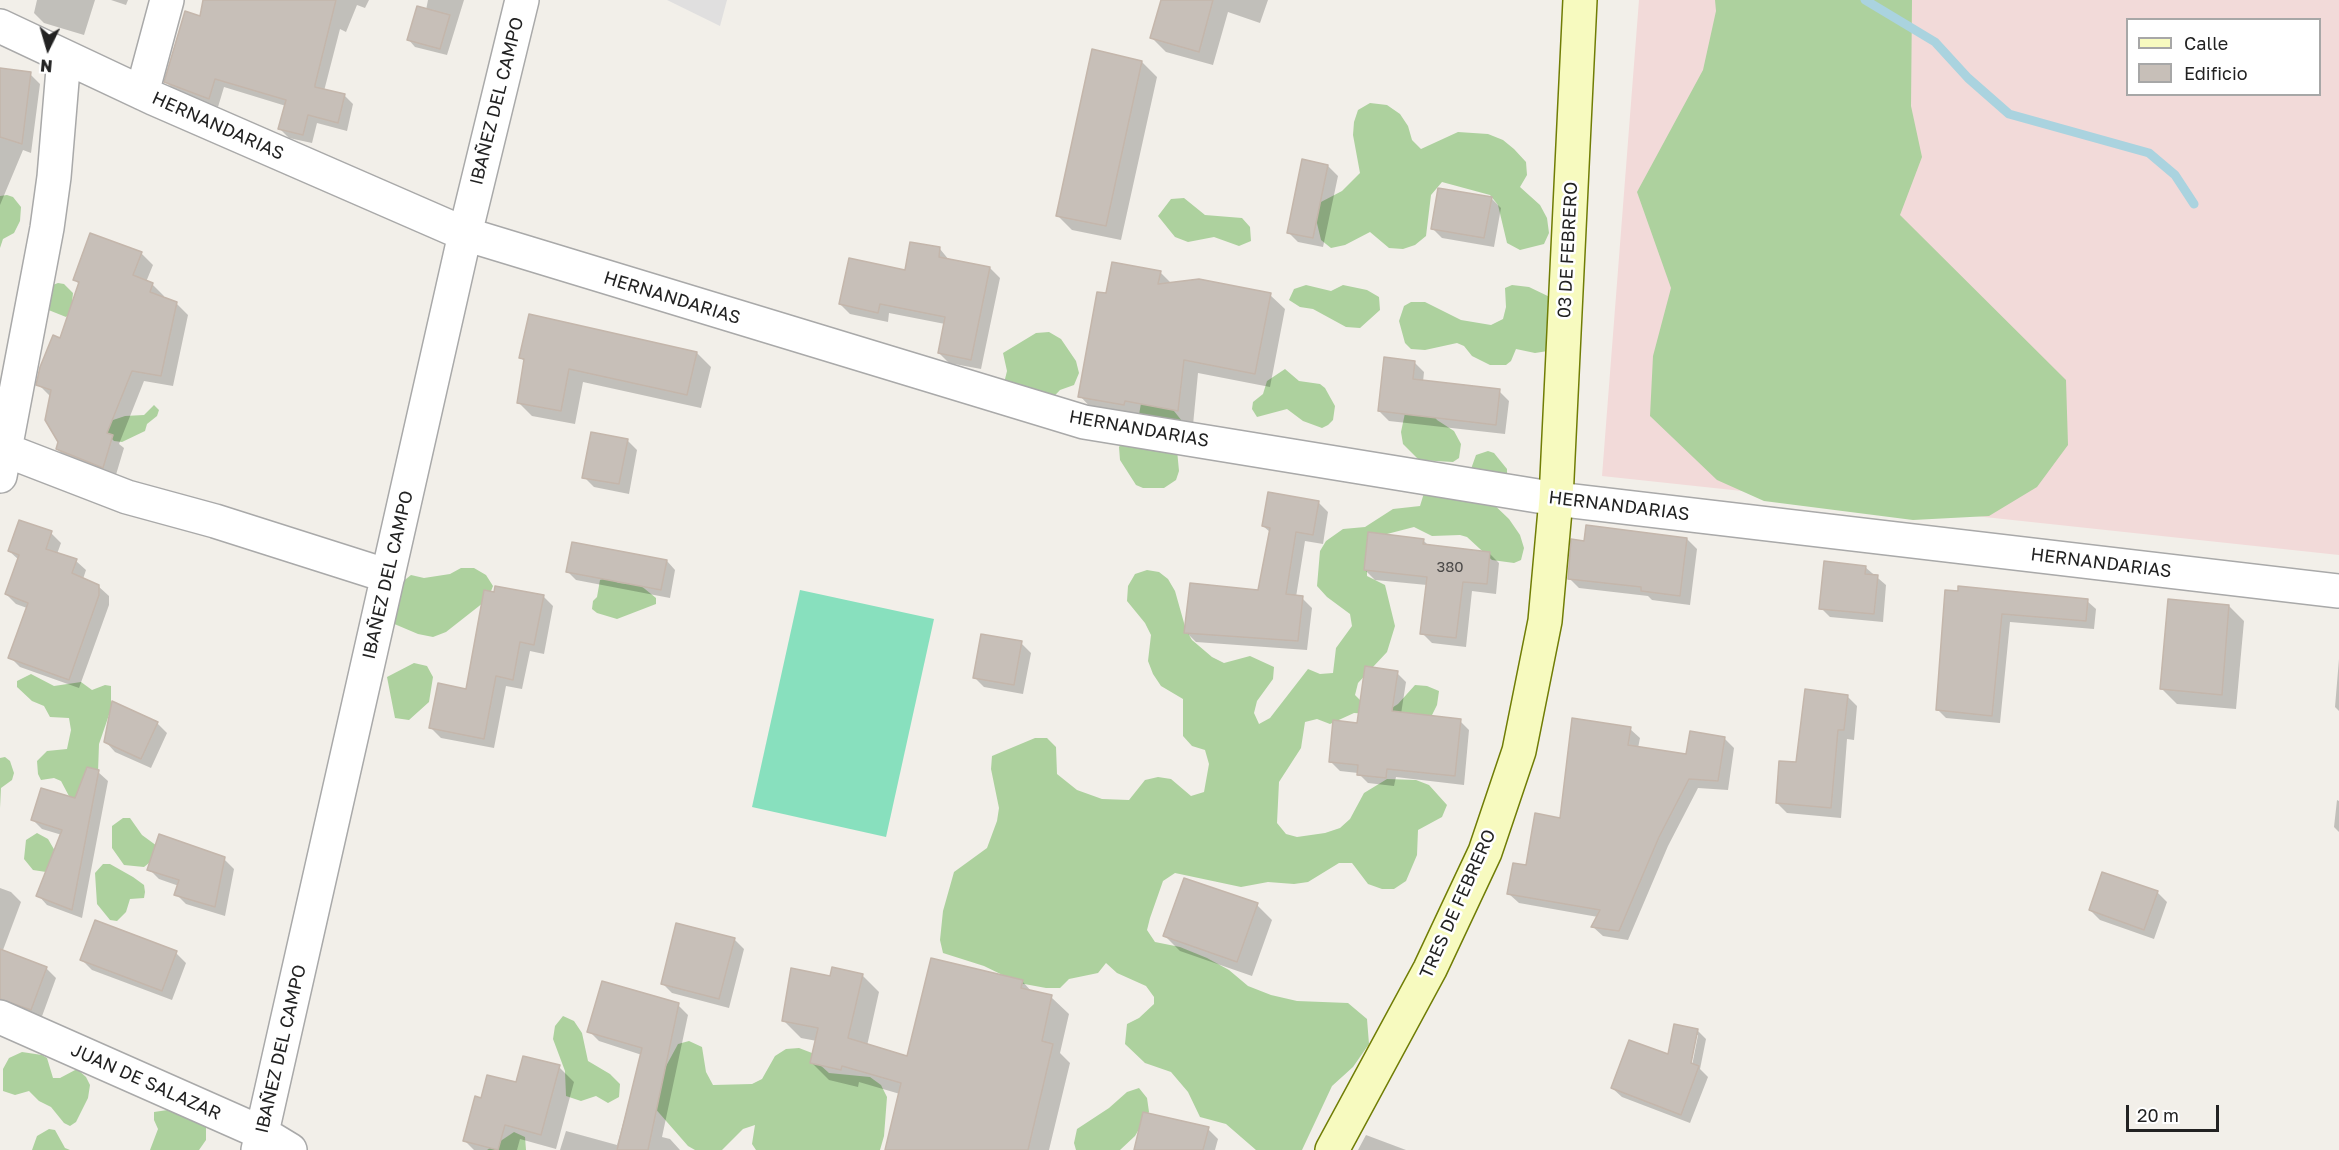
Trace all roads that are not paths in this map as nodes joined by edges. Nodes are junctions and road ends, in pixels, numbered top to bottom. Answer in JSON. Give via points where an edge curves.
{"nodes":[{"id":1,"x":167,"y":0,"type":"edge"},
{"id":2,"x":522,"y":0,"type":"edge"},
{"id":3,"x":1580,"y":0,"type":"edge"},
{"id":4,"x":0,"y":27,"type":"edge"},
{"id":5,"x":64,"y":57,"type":"junction"},
{"id":6,"x":142,"y":93,"type":"junction"},
{"id":7,"x":465,"y":234,"type":"junction"},
{"id":8,"x":2,"y":458,"type":"edge"},
{"id":9,"x":1557,"y":499,"type":"junction"},
{"id":10,"x":388,"y":576,"type":"junction"},
{"id":11,"x":2339,"y":591,"type":"edge"},
{"id":12,"x":0,"y":1017,"type":"edge"},
{"id":13,"x":260,"y":1142,"type":"edge"},
{"id":14,"x":290,"y":1150,"type":"edge"},
{"id":15,"x":1332,"y":1150,"type":"edge"}],
"edges":[{"from":1,"to":6,"type":"street"},
{"from":2,"to":7,"type":"street","name":"IBAÑEZ DEL CAMPO"},
{"from":3,"to":9,"type":"street","name":"03 DE FEBRERO"},
{"from":4,"to":5,"type":"street","name":"HERNANDARIAS"},
{"from":5,"to":6,"type":"street","name":"HERNANDARIAS"},
{"from":5,"to":8,"type":"street","via":[[47,228]]},
{"from":6,"to":7,"type":"street","name":"HERNANDARIAS"},
{"from":7,"to":9,"type":"street","name":"HERNANDARIAS","via":[[1084,422]]},
{"from":7,"to":10,"type":"street","name":"IBAÑEZ DEL CAMPO"},
{"from":8,"to":10,"type":"street"},
{"from":9,"to":11,"type":"street","name":"HERNANDARIAS"},
{"from":9,"to":15,"type":"street","name":"TRES DE FEBRERO","via":[[1545,621],[1518,751],[1485,852],[1430,969]]},
{"from":10,"to":13,"type":"street","name":"IBAÑEZ DEL CAMPO"},
{"from":12,"to":13,"type":"street","name":"JUAN DE SALAZAR"},
{"from":13,"to":14,"type":"street","name":"JUAN DE SALAZAR"}]}
